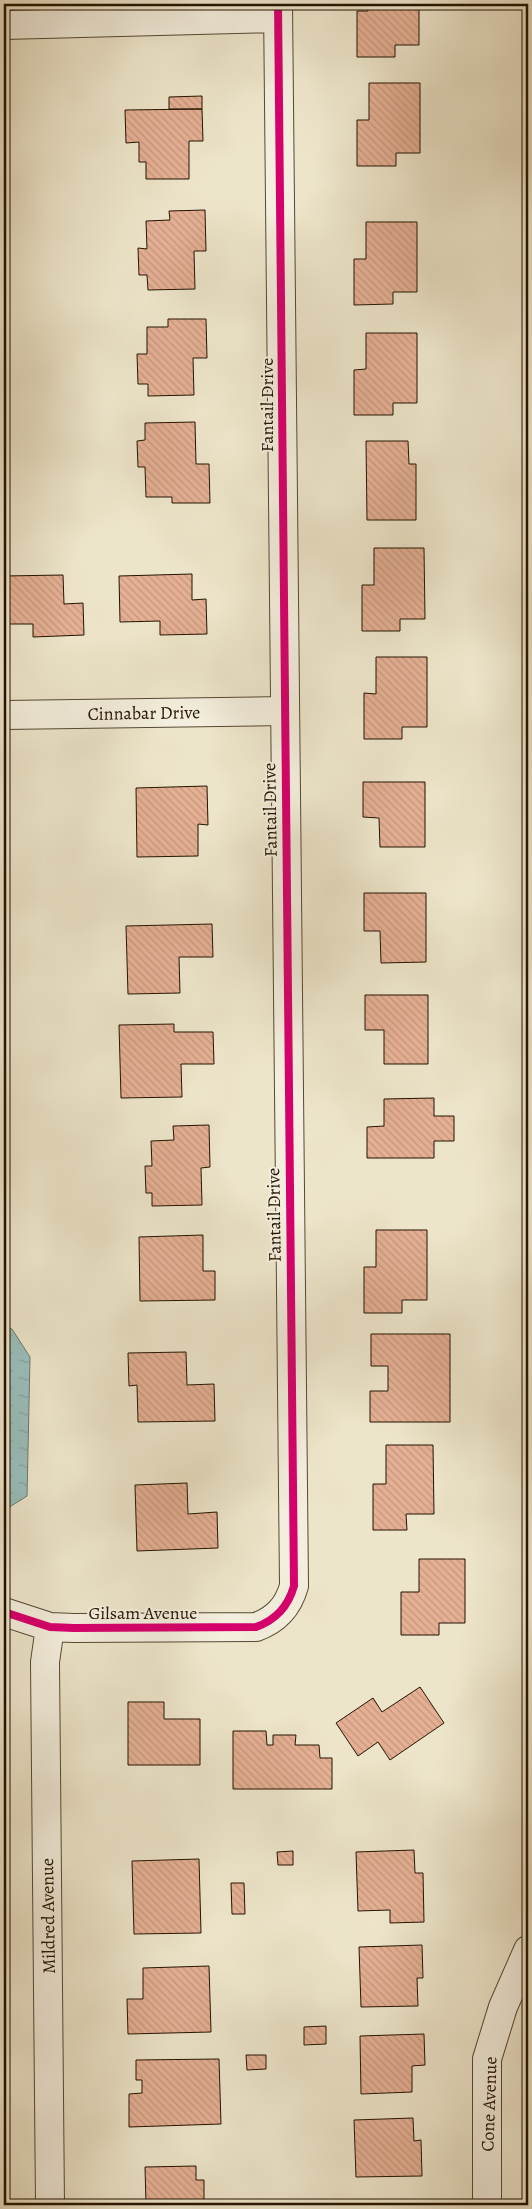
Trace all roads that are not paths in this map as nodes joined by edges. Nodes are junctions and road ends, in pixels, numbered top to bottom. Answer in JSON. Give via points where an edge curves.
{"nodes":[{"id":1,"x":278,"y":11,"type":"edge"},
{"id":2,"x":4,"y":25,"type":"edge"},
{"id":3,"x":284,"y":711,"type":"junction"},
{"id":4,"x":4,"y":715,"type":"edge"},
{"id":5,"x":4,"y":1612,"type":"edge"},
{"id":6,"x":281,"y":1612,"type":"joint"},
{"id":7,"x":50,"y":1626,"type":"junction"},
{"id":8,"x":528,"y":1950,"type":"edge"},
{"id":9,"x":50,"y":2205,"type":"edge"},
{"id":10,"x":487,"y":2205,"type":"edge"}],
"edges":[{"from":1,"to":2,"type":"street"},
{"from":1,"to":3,"type":"street","name":"Fantail Drive"},
{"from":3,"to":4,"type":"street","name":"Cinnabar Drive"},
{"from":3,"to":6,"type":"street","name":"Fantail Drive","via":[[294,1586],[290,1600]]},
{"from":5,"to":7,"type":"street","name":"Gilsam Avenue"},
{"from":6,"to":7,"type":"street","name":"Gilsam Avenue","via":[[270,1622],[256,1627],[99,1629]]},
{"from":7,"to":9,"type":"street","name":"Mildred Avenue","via":[[45,1662]]},
{"from":8,"to":10,"type":"street","name":"Cone Avenue","via":[[503,2007],[487,2059]]}]}
